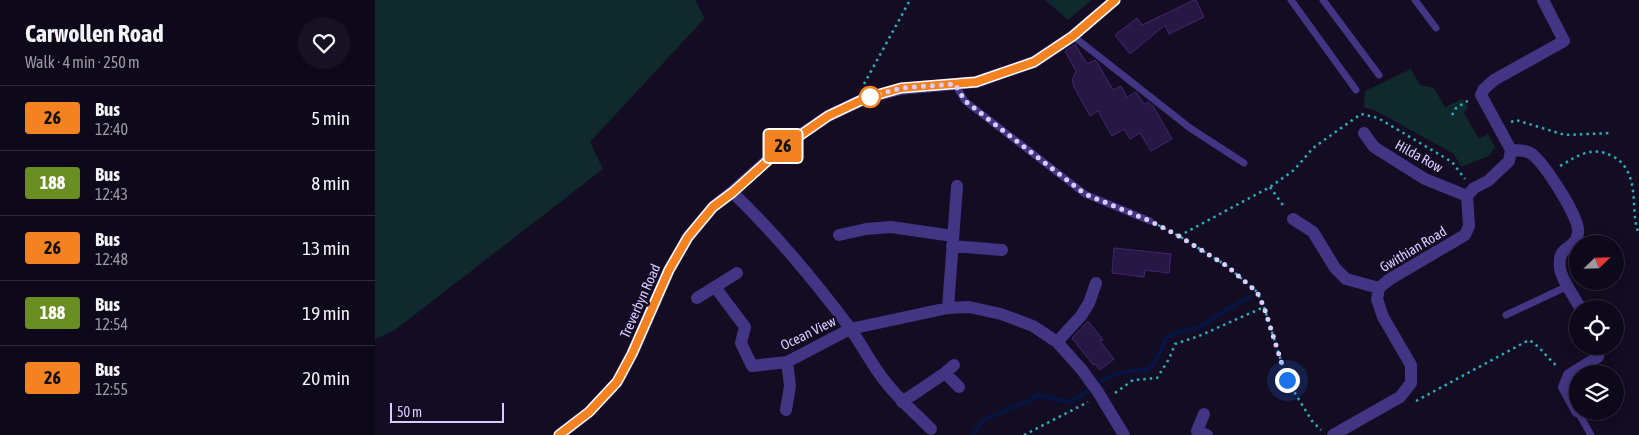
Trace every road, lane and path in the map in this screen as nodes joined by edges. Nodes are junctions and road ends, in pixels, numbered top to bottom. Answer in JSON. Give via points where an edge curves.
{"nodes":[{"id":1,"x":910,"y":0,"type":"edge"},
{"id":2,"x":1115,"y":0,"type":"edge"},
{"id":3,"x":1291,"y":0,"type":"edge"},
{"id":4,"x":1323,"y":0,"type":"edge"},
{"id":5,"x":1415,"y":0,"type":"edge"},
{"id":6,"x":1543,"y":0,"type":"edge"},
{"id":7,"x":1436,"y":28,"type":"dead end"},
{"id":8,"x":1073,"y":36,"type":"junction"},
{"id":9,"x":1379,"y":75,"type":"dead end"},
{"id":10,"x":955,"y":84,"type":"junction"},
{"id":11,"x":1356,"y":90,"type":"dead end"},
{"id":12,"x":1481,"y":95,"type":"junction"},
{"id":13,"x":853,"y":104,"type":"junction"},
{"id":14,"x":1452,"y":115,"type":"dead end"},
{"id":15,"x":1497,"y":125,"type":"junction"},
{"id":16,"x":1364,"y":133,"type":"dead end"},
{"id":17,"x":1611,"y":133,"type":"dead end"},
{"id":18,"x":1511,"y":150,"type":"junction"},
{"id":19,"x":1244,"y":164,"type":"dead end"},
{"id":20,"x":1548,"y":173,"type":"junction"},
{"id":21,"x":957,"y":186,"type":"dead end"},
{"id":22,"x":733,"y":192,"type":"junction"},
{"id":23,"x":1467,"y":196,"type":"junction"},
{"id":24,"x":1293,"y":219,"type":"joint"},
{"id":25,"x":1150,"y":221,"type":"joint"},
{"id":26,"x":1639,"y":234,"type":"edge"},
{"id":27,"x":839,"y":235,"type":"dead end"},
{"id":28,"x":1179,"y":236,"type":"junction"},
{"id":29,"x":952,"y":241,"type":"junction"},
{"id":30,"x":1002,"y":250,"type":"dead end"},
{"id":31,"x":737,"y":273,"type":"dead end"},
{"id":32,"x":1096,"y":283,"type":"dead end"},
{"id":33,"x":1568,"y":286,"type":"junction"},
{"id":34,"x":715,"y":287,"type":"junction"},
{"id":35,"x":1379,"y":288,"type":"junction"},
{"id":36,"x":697,"y":298,"type":"dead end"},
{"id":37,"x":1576,"y":300,"type":"edge"},
{"id":38,"x":1264,"y":307,"type":"junction"},
{"id":39,"x":948,"y":308,"type":"junction"},
{"id":40,"x":1506,"y":315,"type":"dead end"},
{"id":41,"x":850,"y":329,"type":"junction"},
{"id":42,"x":1057,"y":342,"type":"junction"},
{"id":43,"x":1598,"y":355,"type":"edge"},
{"id":44,"x":787,"y":362,"type":"junction"},
{"id":45,"x":1585,"y":365,"type":"edge"},
{"id":46,"x":1569,"y":375,"type":"joint"},
{"id":47,"x":959,"y":386,"type":"dead end"},
{"id":48,"x":1097,"y":391,"type":"junction"},
{"id":49,"x":1569,"y":396,"type":"edge"},
{"id":50,"x":1400,"y":397,"type":"junction"},
{"id":51,"x":902,"y":402,"type":"junction"},
{"id":52,"x":786,"y":410,"type":"dead end"},
{"id":53,"x":1204,"y":414,"type":"dead end"},
{"id":54,"x":1583,"y":420,"type":"edge"},
{"id":55,"x":931,"y":429,"type":"dead end"},
{"id":56,"x":1197,"y":434,"type":"edge"},
{"id":57,"x":559,"y":435,"type":"edge"},
{"id":58,"x":1024,"y":435,"type":"edge"},
{"id":59,"x":1124,"y":435,"type":"edge"},
{"id":60,"x":1326,"y":435,"type":"edge"},
{"id":61,"x":1333,"y":435,"type":"edge"},
{"id":62,"x":1591,"y":435,"type":"edge"}],
"edges":[{"from":1,"to":13,"type":"path"},
{"from":2,"to":8,"type":"street","name":"Treverbyn Road"},
{"from":3,"to":11,"type":"lane"},
{"from":4,"to":9,"type":"lane"},
{"from":5,"to":7,"type":"lane"},
{"from":6,"to":12,"type":"street","via":[[1564,41],[1494,80]]},
{"from":8,"to":10,"type":"street","name":"Treverbyn Road","via":[[1034,62],[976,82]]},
{"from":8,"to":19,"type":"lane","via":[[1190,128]]},
{"from":10,"to":13,"type":"street","name":"Treverbyn Road","via":[[901,88]]},
{"from":10,"to":25,"type":"lane","via":[[965,101],[1085,194]]},
{"from":12,"to":14,"type":"path","via":[[1456,108]]},
{"from":12,"to":15,"type":"street"},
{"from":13,"to":22,"type":"street","name":"Treverbyn Road","via":[[828,116],[782,148]]},
{"from":15,"to":17,"type":"path","via":[[1516,120],[1565,135]]},
{"from":15,"to":18,"type":"street"},
{"from":16,"to":23,"type":"street","name":"Hilda Row","via":[[1374,147],[1425,179]]},
{"from":18,"to":20,"type":"street","via":[[1532,153]]},
{"from":18,"to":23,"type":"street","via":[[1509,161]]},
{"from":20,"to":26,"type":"path","via":[[1595,151],[1605,152],[1621,161],[1631,180]]},
{"from":20,"to":33,"type":"street","via":[[1577,220],[1579,232],[1574,244],[1559,257],[1560,271]]},
{"from":21,"to":29,"type":"street"},
{"from":22,"to":41,"type":"street","via":[[759,218]]},
{"from":22,"to":57,"type":"street","name":"Treverbyn Road","via":[[713,207],[688,237],[669,270],[617,382],[589,412]]},
{"from":23,"to":35,"type":"street","name":"Gwithian Road","via":[[1469,226],[1465,235]]},
{"from":24,"to":28,"type":"path","via":[[1270,188]]},
{"from":24,"to":35,"type":"street","via":[[1313,232],[1335,268],[1346,279]]},
{"from":25,"to":28,"type":"path"},
{"from":27,"to":29,"type":"street","via":[[891,227]]},
{"from":28,"to":38,"type":"path","via":[[1227,266],[1257,292]]},
{"from":29,"to":30,"type":"street"},
{"from":29,"to":39,"type":"street"},
{"from":31,"to":34,"type":"street"},
{"from":32,"to":42,"type":"street","via":[[1081,316]]},
{"from":33,"to":37,"type":"street"},
{"from":33,"to":40,"type":"lane"},
{"from":34,"to":36,"type":"street"},
{"from":34,"to":44,"type":"street","name":"Ocean View","via":[[745,327],[741,344],[752,366]]},
{"from":35,"to":50,"type":"street","name":"Gwithian Road","via":[[1377,299],[1383,317],[1411,365],[1411,384]]},
{"from":38,"to":48,"type":"path","via":[[1175,344],[1157,378],[1133,380],[1114,393]]},
{"from":38,"to":60,"type":"path","via":[[1287,380],[1312,421]]},
{"from":39,"to":41,"type":"street","name":"Ocean View"},
{"from":39,"to":42,"type":"street","name":"Ocean View","via":[[969,307],[1001,314],[1033,326]]},
{"from":41,"to":44,"type":"street","name":"Ocean View"},
{"from":41,"to":51,"type":"street"},
{"from":42,"to":48,"type":"street","name":"Ocean View"},
{"from":43,"to":45,"type":"street"},
{"from":44,"to":52,"type":"street","via":[[790,386]]},
{"from":46,"to":49,"type":"street","via":[[1564,387]]},
{"from":46,"to":50,"type":"path","via":[[1529,340],[1416,401]]},
{"from":47,"to":51,"type":"street","via":[[950,369]]},
{"from":48,"to":58,"type":"path","via":[[1088,402]]},
{"from":48,"to":59,"type":"street","name":"Ocean View"},
{"from":50,"to":61,"type":"street"},
{"from":51,"to":55,"type":"street"},
{"from":53,"to":56,"type":"street"},
{"from":54,"to":62,"type":"lane"}]}
